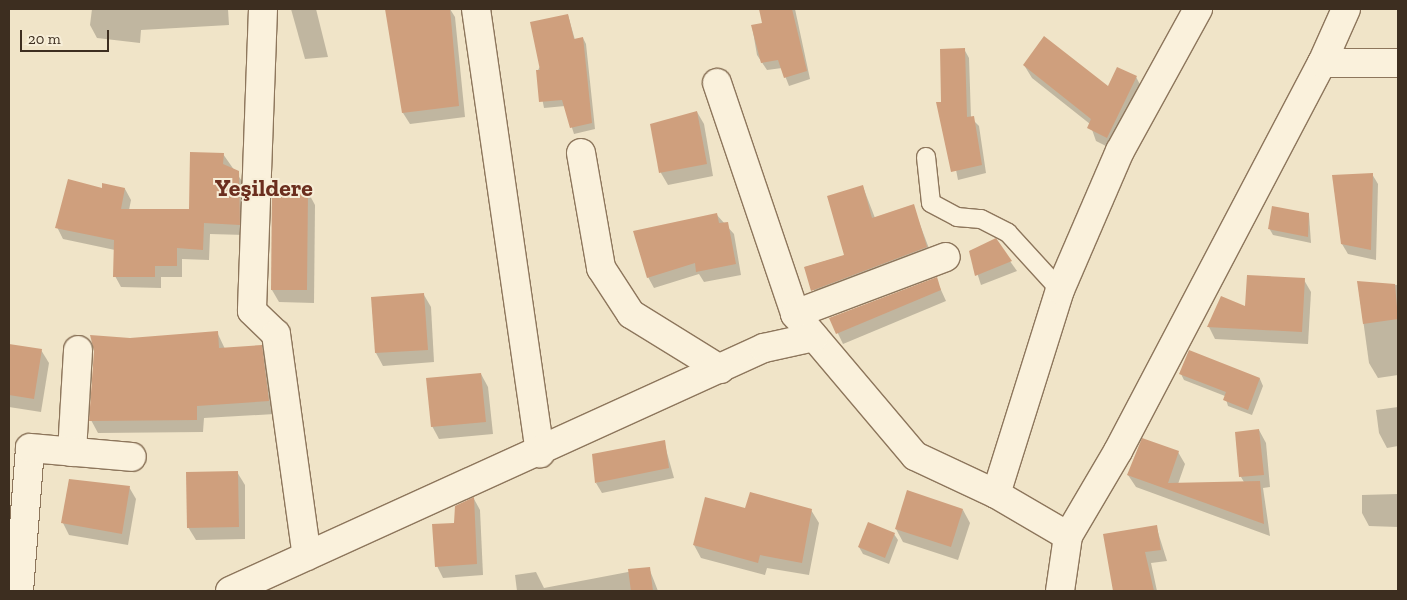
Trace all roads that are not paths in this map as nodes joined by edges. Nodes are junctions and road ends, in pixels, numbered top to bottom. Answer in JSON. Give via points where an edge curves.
{"nodes":[{"id":1,"x":263,"y":9,"type":"edge"},
{"id":2,"x":476,"y":9,"type":"edge"},
{"id":3,"x":1198,"y":9,"type":"edge"},
{"id":4,"x":1346,"y":9,"type":"edge"},
{"id":5,"x":1322,"y":62,"type":"junction"},
{"id":6,"x":1398,"y":63,"type":"edge"},
{"id":7,"x":717,"y":83,"type":"dead end"},
{"id":8,"x":581,"y":153,"type":"dead end"},
{"id":9,"x":926,"y":157,"type":"dead end"},
{"id":10,"x":946,"y":257,"type":"dead end"},
{"id":11,"x":1060,"y":290,"type":"junction"},
{"id":12,"x":795,"y":314,"type":"junction"},
{"id":13,"x":814,"y":337,"type":"junction"},
{"id":14,"x":78,"y":350,"type":"dead end"},
{"id":15,"x":720,"y":369,"type":"junction"},
{"id":16,"x":72,"y":452,"type":"junction"},
{"id":17,"x":540,"y":453,"type":"junction"},
{"id":18,"x":132,"y":457,"type":"dead end"},
{"id":19,"x":996,"y":494,"type":"junction"},
{"id":20,"x":1068,"y":536,"type":"junction"},
{"id":21,"x":298,"y":560,"type":"junction"},
{"id":22,"x":19,"y":591,"type":"edge"},
{"id":23,"x":230,"y":591,"type":"edge"},
{"id":24,"x":285,"y":591,"type":"edge"},
{"id":25,"x":1060,"y":591,"type":"edge"}],
"edges":[{"from":1,"to":21,"type":"street","via":[[252,311],[276,334]]},
{"from":2,"to":17,"type":"street"},
{"from":3,"to":11,"type":"street","via":[[1120,151]]},
{"from":4,"to":5,"type":"street"},
{"from":5,"to":6,"type":"street"},
{"from":5,"to":20,"type":"street","via":[[1118,451]]},
{"from":7,"to":12,"type":"street"},
{"from":8,"to":15,"type":"street","via":[[600,268],[631,314]]},
{"from":9,"to":11,"type":"lane","via":[[931,203],[957,218],[982,219],[1008,233]]},
{"from":10,"to":12,"type":"street"},
{"from":11,"to":19,"type":"street"},
{"from":12,"to":13,"type":"street"},
{"from":13,"to":15,"type":"street","via":[[764,348]]},
{"from":13,"to":19,"type":"street","via":[[915,456]]},
{"from":14,"to":16,"type":"street"},
{"from":15,"to":17,"type":"street"},
{"from":16,"to":18,"type":"street"},
{"from":16,"to":22,"type":"street","via":[[30,448]]},
{"from":17,"to":21,"type":"street"},
{"from":19,"to":20,"type":"street"},
{"from":20,"to":25,"type":"street"},
{"from":21,"to":23,"type":"street"},
{"from":21,"to":24,"type":"street"}]}
